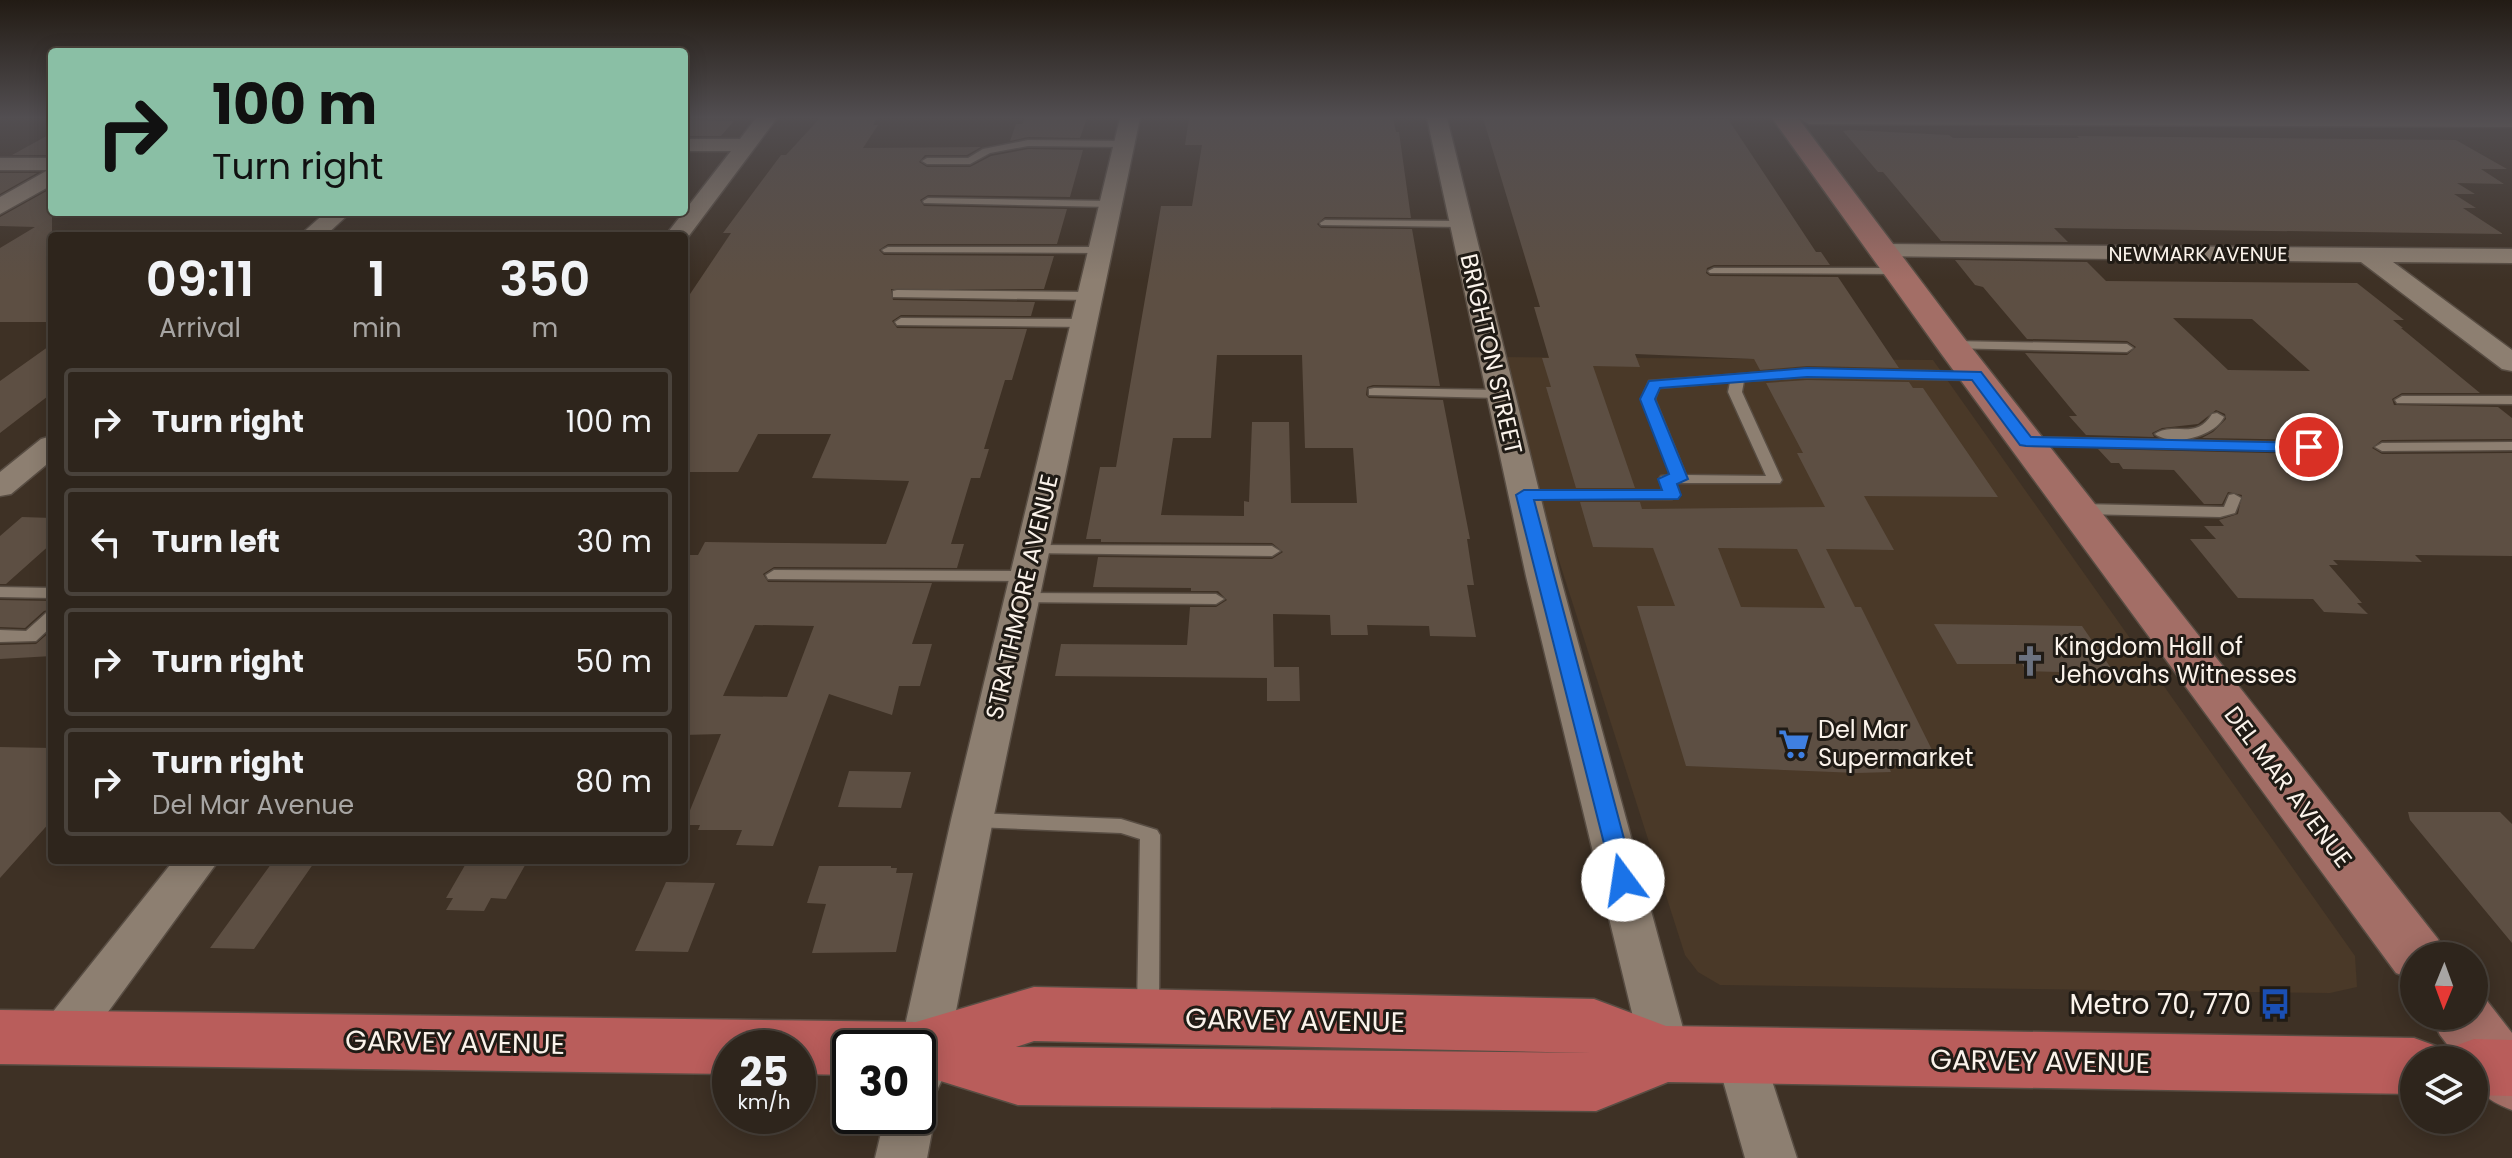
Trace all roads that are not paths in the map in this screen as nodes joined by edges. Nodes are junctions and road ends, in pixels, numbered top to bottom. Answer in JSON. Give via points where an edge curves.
{"nodes":[{"id":1,"x":726,"y":172,"type":"edge"},
{"id":2,"x":1118,"y":172,"type":"edge"},
{"id":3,"x":1449,"y":172,"type":"edge"},
{"id":4,"x":1825,"y":172,"type":"edge"},
{"id":5,"x":48,"y":178,"type":"edge"},
{"id":6,"x":928,"y":201,"type":"dead end"},
{"id":7,"x":1111,"y":204,"type":"junction"},
{"id":8,"x":0,"y":207,"type":"edge"},
{"id":9,"x":335,"y":216,"type":"edge"},
{"id":10,"x":1325,"y":223,"type":"dead end"},
{"id":11,"x":1461,"y":224,"type":"junction"},
{"id":12,"x":316,"y":232,"type":"edge"},
{"id":13,"x":680,"y":232,"type":"edge"},
{"id":14,"x":888,"y":250,"type":"dead end"},
{"id":15,"x":1100,"y":250,"type":"junction"},
{"id":16,"x":2367,"y":255,"type":"junction"},
{"id":17,"x":2512,"y":256,"type":"edge"},
{"id":18,"x":1892,"y":261,"type":"junction"},
{"id":19,"x":1714,"y":271,"type":"dead end"},
{"id":20,"x":897,"y":294,"type":"dead end"},
{"id":21,"x":1087,"y":309,"type":"junction"},
{"id":22,"x":901,"y":322,"type":"dead end"},
{"id":23,"x":1952,"y":345,"type":"junction"},
{"id":24,"x":2127,"y":348,"type":"dead end"},
{"id":25,"x":2512,"y":363,"type":"edge"},
{"id":26,"x":1976,"y":376,"type":"junction"},
{"id":27,"x":1738,"y":377,"type":"junction"},
{"id":28,"x":1374,"y":392,"type":"dead end"},
{"id":29,"x":1500,"y":394,"type":"junction"},
{"id":30,"x":2402,"y":400,"type":"dead end"},
{"id":31,"x":2512,"y":400,"type":"edge"},
{"id":32,"x":2217,"y":417,"type":"dead end"},
{"id":33,"x":2022,"y":437,"type":"junction"},
{"id":34,"x":2512,"y":446,"type":"edge"},
{"id":35,"x":2309,"y":447,"type":"dead end"},
{"id":36,"x":2382,"y":447,"type":"dead end"},
{"id":37,"x":48,"y":448,"type":"edge"},
{"id":38,"x":1680,"y":479,"type":"junction"},
{"id":39,"x":0,"y":487,"type":"edge"},
{"id":40,"x":1524,"y":495,"type":"junction"},
{"id":41,"x":2234,"y":498,"type":"dead end"},
{"id":42,"x":2077,"y":509,"type":"junction"},
{"id":43,"x":1272,"y":551,"type":"dead end"},
{"id":44,"x":774,"y":575,"type":"dead end"},
{"id":45,"x":1027,"y":575,"type":"junction"},
{"id":46,"x":0,"y":592,"type":"edge"},
{"id":47,"x":48,"y":593,"type":"edge"},
{"id":48,"x":1216,"y":599,"type":"dead end"},
{"id":49,"x":48,"y":621,"type":"edge"},
{"id":50,"x":0,"y":636,"type":"edge"},
{"id":51,"x":972,"y":820,"type":"junction"},
{"id":52,"x":195,"y":864,"type":"edge"},
{"id":53,"x":2406,"y":942,"type":"edge"},
{"id":54,"x":1148,"y":1017,"type":"junction"},
{"id":55,"x":924,"y":1030,"type":"edge"},
{"id":56,"x":2472,"y":1030,"type":"edge"},
{"id":57,"x":0,"y":1037,"type":"edge"},
{"id":58,"x":61,"y":1038,"type":"junction"},
{"id":59,"x":936,"y":1049,"type":"edge"},
{"id":60,"x":832,"y":1054,"type":"edge"},
{"id":61,"x":1666,"y":1054,"type":"junction"},
{"id":62,"x":1740,"y":1056,"type":"junction"},
{"id":63,"x":936,"y":1060,"type":"edge"},
{"id":64,"x":2400,"y":1066,"type":"edge"},
{"id":65,"x":2500,"y":1071,"type":"edge"},
{"id":66,"x":906,"y":1134,"type":"edge"},
{"id":67,"x":901,"y":1158,"type":"edge"},
{"id":68,"x":1771,"y":1158,"type":"edge"}],
"edges":[{"from":1,"to":13,"type":"street"},
{"from":2,"to":7,"type":"street","name":"STRATHMORE AVENUE"},
{"from":3,"to":11,"type":"street","name":"BRIGHTON STREET"},
{"from":4,"to":18,"type":"main road","name":"DEL MAR AVENUE"},
{"from":5,"to":8,"type":"street"},
{"from":6,"to":7,"type":"lane"},
{"from":7,"to":15,"type":"street","name":"STRATHMORE AVENUE"},
{"from":9,"to":12,"type":"street"},
{"from":10,"to":11,"type":"lane"},
{"from":11,"to":29,"type":"street","name":"BRIGHTON STREET"},
{"from":14,"to":15,"type":"lane"},
{"from":15,"to":21,"type":"street","name":"STRATHMORE AVENUE"},
{"from":16,"to":17,"type":"street","name":"NEWMARK AVENUE"},
{"from":16,"to":18,"type":"street","name":"NEWMARK AVENUE"},
{"from":16,"to":25,"type":"street"},
{"from":18,"to":19,"type":"lane"},
{"from":18,"to":23,"type":"main road","name":"DEL MAR AVENUE"},
{"from":20,"to":21,"type":"lane"},
{"from":21,"to":22,"type":"lane"},
{"from":21,"to":45,"type":"street","name":"STRATHMORE AVENUE"},
{"from":23,"to":24,"type":"lane"},
{"from":23,"to":26,"type":"main road","name":"DEL MAR AVENUE"},
{"from":26,"to":27,"type":"lane"},
{"from":26,"to":33,"type":"main road","name":"DEL MAR AVENUE"},
{"from":27,"to":38,"type":"lane","via":[[1654,384],[1648,399]]},
{"from":27,"to":38,"type":"lane","via":[[1735,392],[1775,480]]},
{"from":28,"to":29,"type":"lane"},
{"from":29,"to":40,"type":"street","name":"BRIGHTON STREET"},
{"from":30,"to":31,"type":"lane"},
{"from":32,"to":33,"type":"lane","via":[[2208,431]]},
{"from":33,"to":35,"type":"lane"},
{"from":33,"to":42,"type":"main road","name":"DEL MAR AVENUE"},
{"from":34,"to":36,"type":"lane"},
{"from":37,"to":39,"type":"street"},
{"from":38,"to":40,"type":"lane","via":[[1666,479],[1672,495]]},
{"from":40,"to":61,"type":"street","name":"BRIGHTON STREET"},
{"from":41,"to":42,"type":"lane","via":[[2230,510],[2220,512]]},
{"from":42,"to":53,"type":"main road","name":"DEL MAR AVENUE"},
{"from":43,"to":45,"type":"lane"},
{"from":44,"to":45,"type":"lane"},
{"from":45,"to":48,"type":"lane"},
{"from":45,"to":51,"type":"street","name":"STRATHMORE AVENUE"},
{"from":46,"to":47,"type":"lane"},
{"from":49,"to":50,"type":"lane","via":[[30,637]]},
{"from":51,"to":54,"type":"lane","via":[[1121,826],[1150,835]]},
{"from":51,"to":55,"type":"street","name":"STRATHMORE AVENUE"},
{"from":52,"to":58,"type":"street"},
{"from":54,"to":59,"type":"main road","name":"GARVEY AVENUE","via":[[1034,1014]]},
{"from":54,"to":61,"type":"main road","name":"GARVEY AVENUE","via":[[1594,1026]]},
{"from":56,"to":65,"type":"main road"},
{"from":57,"to":58,"type":"main road","name":"GARVEY AVENUE"},
{"from":58,"to":60,"type":"main road","name":"GARVEY AVENUE"},
{"from":61,"to":62,"type":"main road","name":"GARVEY AVENUE"},
{"from":61,"to":63,"type":"main road","name":"GARVEY AVENUE","via":[[1596,1082],[1018,1076]]},
{"from":62,"to":64,"type":"main road","name":"GARVEY AVENUE"},
{"from":62,"to":68,"type":"street"},
{"from":66,"to":67,"type":"street"}]}
